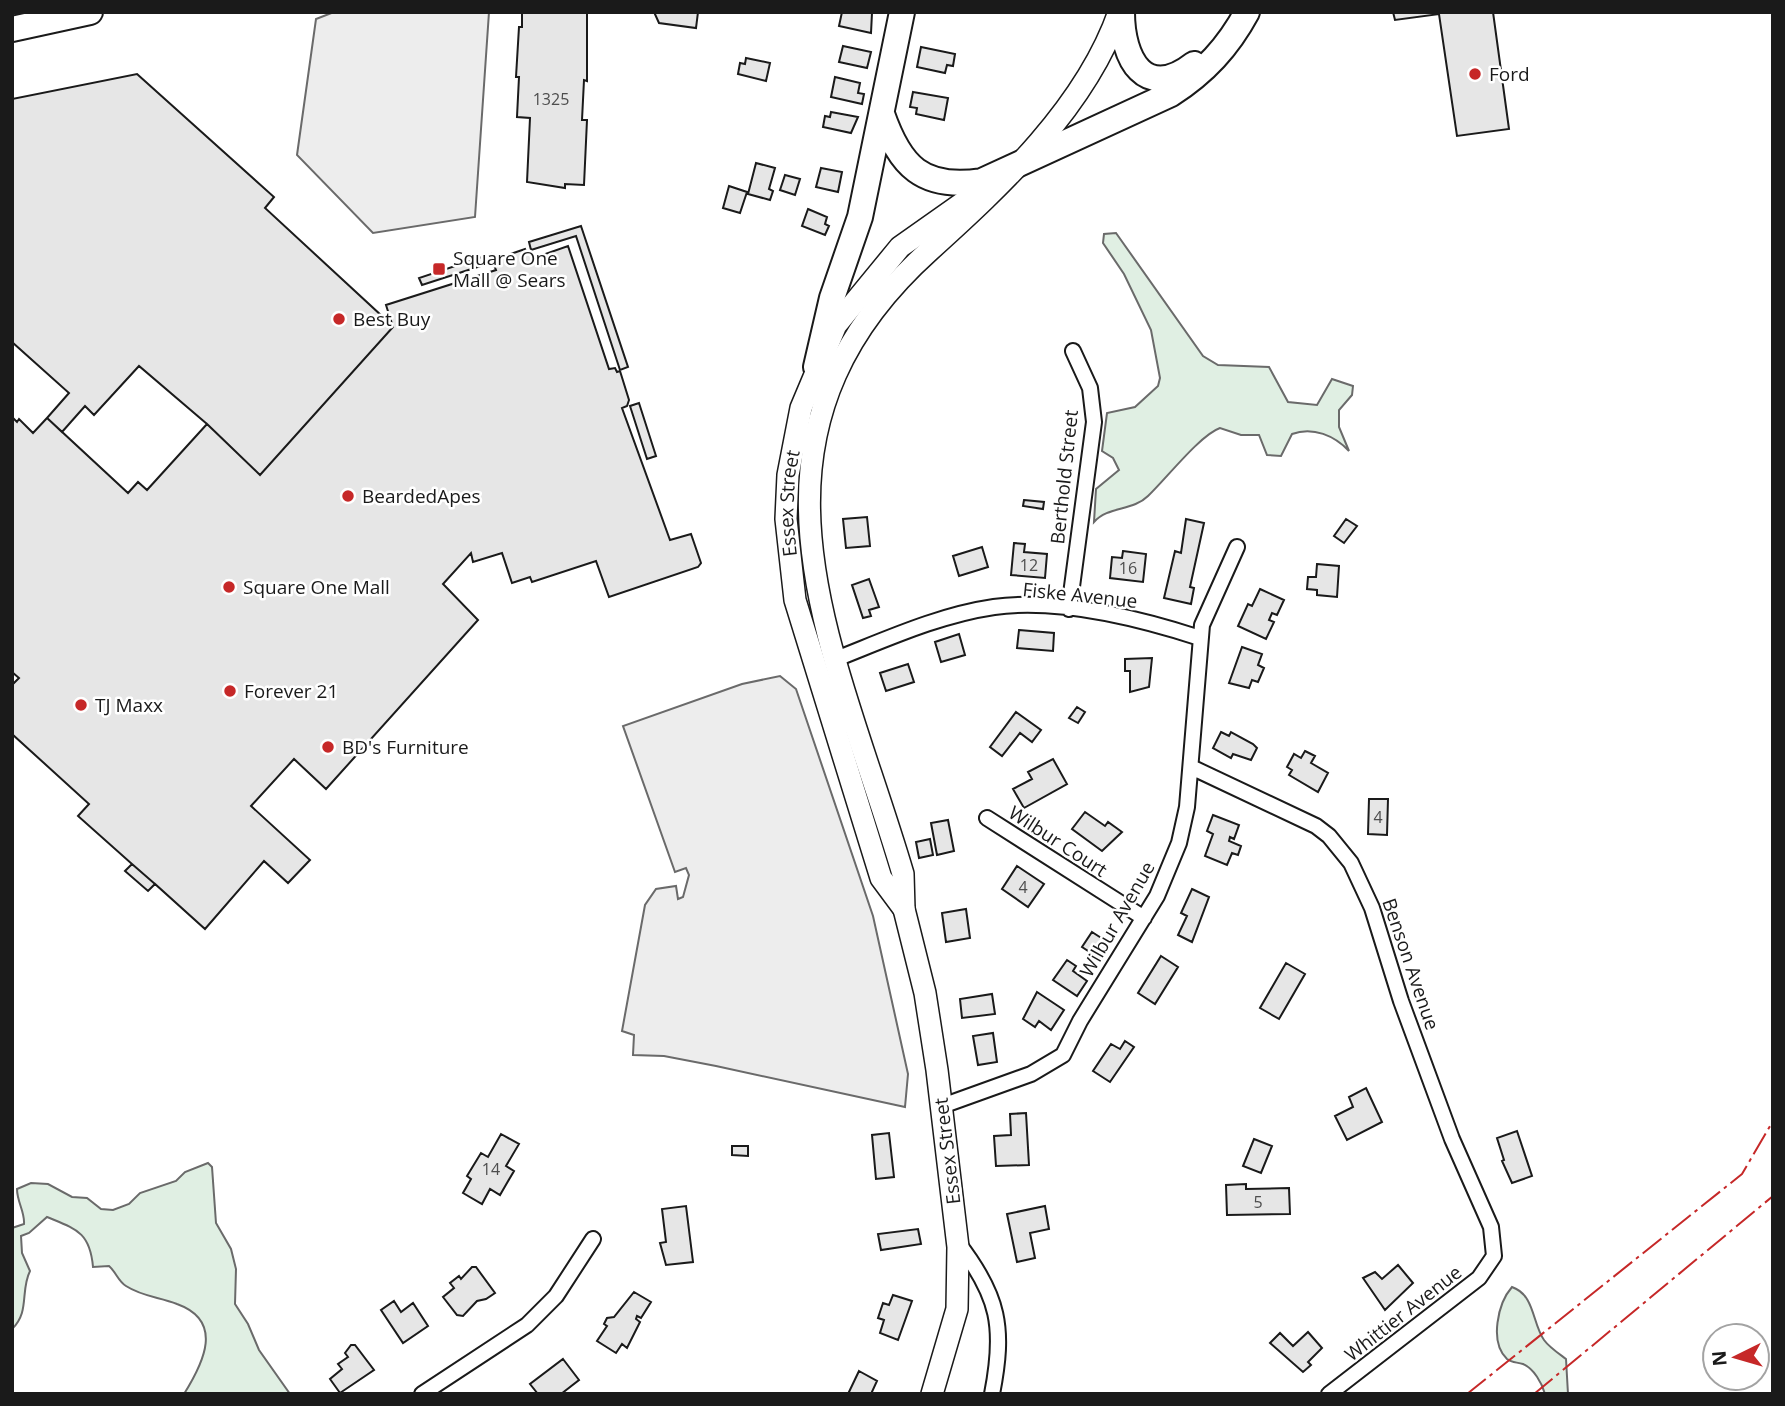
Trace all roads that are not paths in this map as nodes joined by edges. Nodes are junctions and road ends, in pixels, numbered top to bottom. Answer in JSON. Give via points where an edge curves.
{"nodes":[{"id":1,"x":90,"y":12,"type":"edge"},
{"id":2,"x":902,"y":12,"type":"edge"},
{"id":3,"x":1120,"y":12,"type":"edge"},
{"id":4,"x":1235,"y":12,"type":"edge"},
{"id":5,"x":1247,"y":12,"type":"edge"},
{"id":6,"x":12,"y":29,"type":"edge"},
{"id":7,"x":882,"y":114,"type":"junction"},
{"id":8,"x":1014,"y":167,"type":"junction"},
{"id":9,"x":1073,"y":351,"type":"dead end"},
{"id":10,"x":816,"y":367,"type":"junction"},
{"id":11,"x":1237,"y":547,"type":"dead end"},
{"id":12,"x":1069,"y":609,"type":"junction"},
{"id":13,"x":1200,"y":638,"type":"junction"},
{"id":14,"x":836,"y":659,"type":"junction"},
{"id":15,"x":1192,"y":767,"type":"junction"},
{"id":16,"x":987,"y":818,"type":"dead end"},
{"id":17,"x":904,"y":909,"type":"junction"},
{"id":18,"x":1144,"y":918,"type":"junction"},
{"id":19,"x":942,"y":1105,"type":"junction"},
{"id":20,"x":593,"y":1238,"type":"dead end"},
{"id":21,"x":957,"y":1241,"type":"junction"},
{"id":22,"x":1494,"y":1256,"type":"joint"},
{"id":23,"x":422,"y":1394,"type":"edge"},
{"id":24,"x":932,"y":1394,"type":"edge"},
{"id":25,"x":992,"y":1394,"type":"edge"},
{"id":26,"x":1329,"y":1394,"type":"edge"}],
"edges":[{"from":1,"to":6,"type":"highway"},
{"from":2,"to":7,"type":"highway"},
{"from":3,"to":4,"type":"highway","via":[[1122,37],[1131,61],[1152,76],[1167,78],[1179,76],[1215,48]]},
{"from":3,"to":8,"type":"main road","name":"Essex Street","via":[[1079,88]]},
{"from":5,"to":8,"type":"highway","via":[[1222,52],[1171,94]]},
{"from":7,"to":8,"type":"highway","via":[[904,161],[930,179],[982,181]]},
{"from":7,"to":10,"type":"highway","via":[[860,217],[832,299]]},
{"from":8,"to":10,"type":"main road","name":"Essex Street","via":[[900,247],[849,307]]},
{"from":8,"to":14,"type":"main road","name":"Essex Street","via":[[878,303],[834,376],[811,459],[808,514],[816,593]]},
{"from":9,"to":12,"type":"street","name":"Berthold Street","via":[[1090,388],[1094,422]]},
{"from":10,"to":17,"type":"main road","name":"Essex Street","via":[[796,430],[786,498],[795,600],[881,878]]},
{"from":11,"to":13,"type":"street","name":"Wilbur Avenue"},
{"from":12,"to":13,"type":"street","name":"Fiske Avenue","via":[[1133,618]]},
{"from":12,"to":14,"type":"street","name":"Fiske Avenue","via":[[983,610],[922,626]]},
{"from":13,"to":15,"type":"street","name":"Wilbur Avenue"},
{"from":14,"to":17,"type":"main road","name":"Essex Street","via":[[903,874]]},
{"from":15,"to":18,"type":"street","name":"Wilbur Avenue","via":[[1179,843]]},
{"from":15,"to":22,"type":"street","name":"Benson Avenue","via":[[1316,826],[1352,863],[1376,918],[1452,1139],[1491,1227]]},
{"from":16,"to":18,"type":"street","name":"Wilbur Court"},
{"from":17,"to":19,"type":"main road","name":"Essex Street","via":[[925,993]]},
{"from":18,"to":19,"type":"street","name":"Wilbur Avenue","via":[[1063,1055],[1022,1078]]},
{"from":19,"to":21,"type":"main road","name":"Essex Street"},
{"from":20,"to":23,"type":"street","via":[[566,1282],[536,1317]]},
{"from":21,"to":24,"type":"main road","name":"Essex Street","via":[[957,1309]]},
{"from":21,"to":25,"type":"street","via":[[980,1271],[997,1313],[999,1343]]},
{"from":22,"to":26,"type":"street","name":"Whittier Avenue","via":[[1465,1292]]}]}
